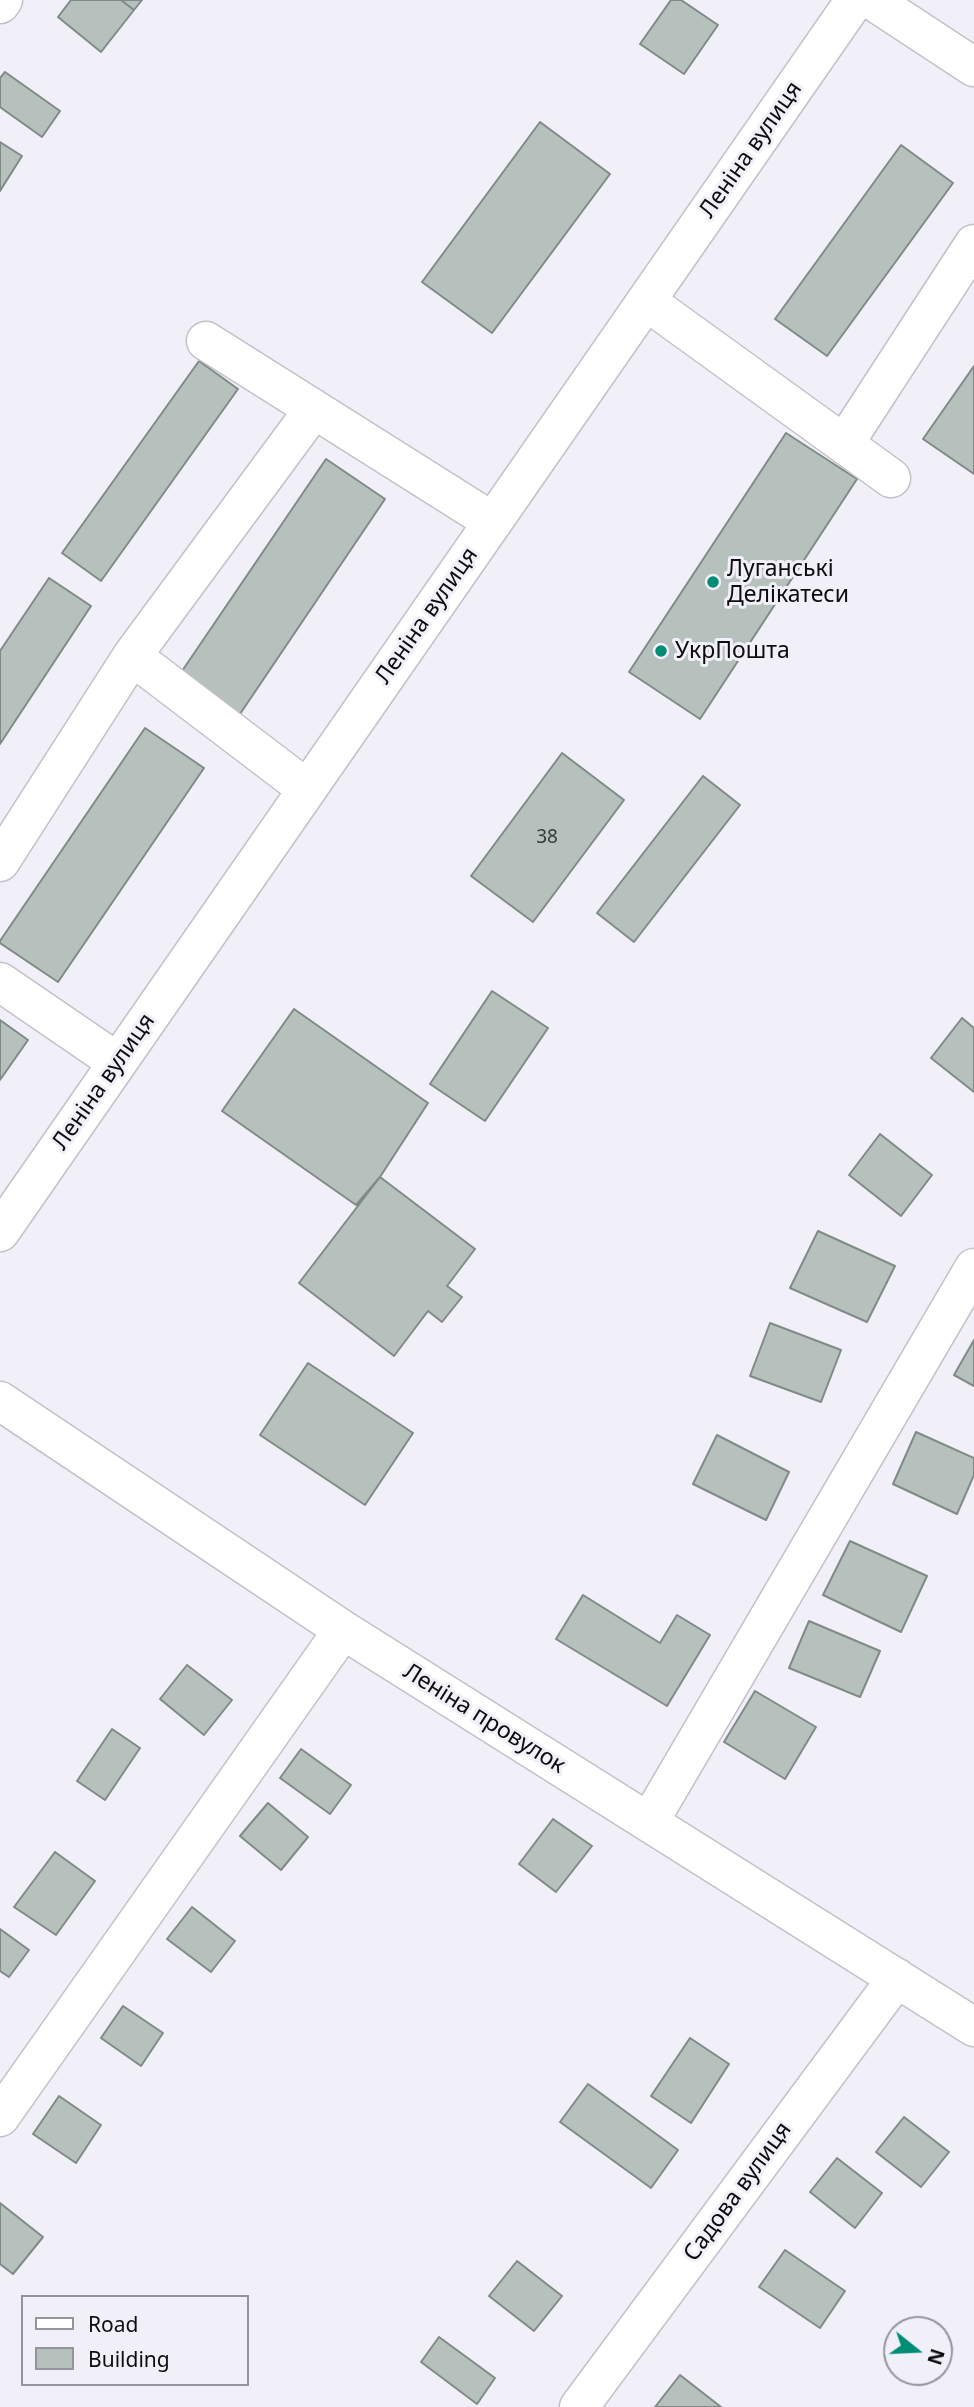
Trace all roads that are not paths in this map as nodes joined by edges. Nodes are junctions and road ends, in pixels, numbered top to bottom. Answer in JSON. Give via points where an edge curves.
{"nodes":[{"id":1,"x":855,"y":0,"type":"edge"},
{"id":2,"x":872,"y":0,"type":"edge"},
{"id":3,"x":974,"y":67,"type":"edge"},
{"id":4,"x":974,"y":244,"type":"edge"},
{"id":5,"x":646,"y":301,"type":"junction"},
{"id":6,"x":206,"y":341,"type":"dead end"},
{"id":7,"x":314,"y":409,"type":"junction"},
{"id":8,"x":844,"y":444,"type":"junction"},
{"id":9,"x":891,"y":478,"type":"dead end"},
{"id":10,"x":493,"y":522,"type":"junction"},
{"id":11,"x":132,"y":656,"type":"junction"},
{"id":12,"x":307,"y":789,"type":"junction"},
{"id":13,"x":0,"y":862,"type":"edge"},
{"id":14,"x":0,"y":982,"type":"edge"},
{"id":15,"x":117,"y":1062,"type":"junction"},
{"id":16,"x":0,"y":1232,"type":"edge"},
{"id":17,"x":974,"y":1268,"type":"edge"},
{"id":18,"x":0,"y":1401,"type":"edge"},
{"id":19,"x":344,"y":1630,"type":"junction"},
{"id":20,"x":649,"y":1822,"type":"junction"},
{"id":21,"x":897,"y":1978,"type":"junction"},
{"id":22,"x":974,"y":2027,"type":"edge"},
{"id":23,"x":0,"y":2117,"type":"edge"},
{"id":24,"x":579,"y":2407,"type":"edge"}],
"edges":[{"from":1,"to":5,"type":"street","name":"Леніна вулиця"},
{"from":2,"to":3,"type":"street"},
{"from":4,"to":8,"type":"street"},
{"from":5,"to":8,"type":"street"},
{"from":5,"to":10,"type":"street","name":"Леніна вулиця"},
{"from":6,"to":7,"type":"street"},
{"from":7,"to":10,"type":"street"},
{"from":7,"to":11,"type":"street"},
{"from":8,"to":9,"type":"street"},
{"from":10,"to":12,"type":"street","name":"Леніна вулиця"},
{"from":11,"to":12,"type":"street"},
{"from":11,"to":13,"type":"street"},
{"from":12,"to":15,"type":"street","name":"Леніна вулиця"},
{"from":14,"to":15,"type":"street"},
{"from":15,"to":16,"type":"street","name":"Леніна вулиця"},
{"from":17,"to":20,"type":"street"},
{"from":18,"to":19,"type":"street","name":"Леніна провулок"},
{"from":19,"to":20,"type":"street","name":"Леніна провулок"},
{"from":19,"to":23,"type":"street"},
{"from":20,"to":21,"type":"street","name":"Леніна провулок"},
{"from":21,"to":22,"type":"street","name":"Леніна провулок"},
{"from":21,"to":24,"type":"street","name":"Садова вулиця"}]}
